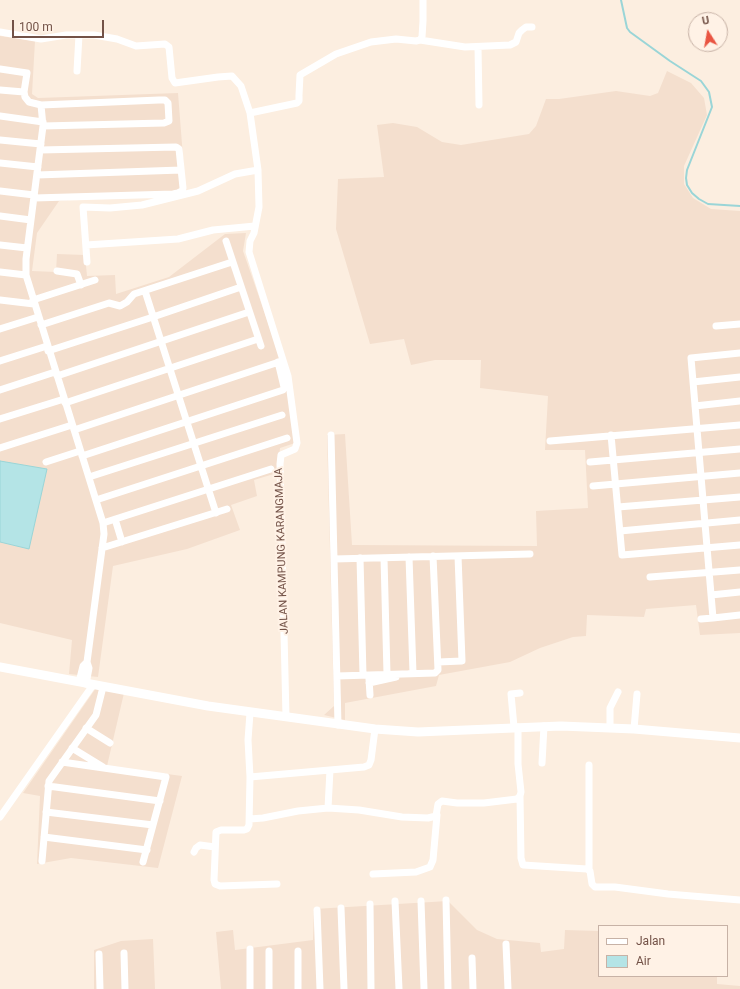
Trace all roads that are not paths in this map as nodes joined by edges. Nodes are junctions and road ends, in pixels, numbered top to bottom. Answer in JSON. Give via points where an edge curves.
{"nodes":[{"id":1,"x":423,"y":0,"type":"edge"},
{"id":2,"x":532,"y":27,"type":"dead end"},
{"id":3,"x":0,"y":32,"type":"edge"},
{"id":4,"x":80,"y":35,"type":"junction"},
{"id":5,"x":420,"y":40,"type":"junction"},
{"id":6,"x":478,"y":47,"type":"junction"},
{"id":7,"x":0,"y":70,"type":"edge"},
{"id":8,"x":77,"y":72,"type":"dead end"},
{"id":9,"x":0,"y":90,"type":"edge"},
{"id":10,"x":24,"y":92,"type":"junction"},
{"id":11,"x":42,"y":105,"type":"junction"},
{"id":12,"x":479,"y":105,"type":"dead end"},
{"id":13,"x":250,"y":113,"type":"junction"},
{"id":14,"x":0,"y":116,"type":"edge"},
{"id":15,"x":43,"y":124,"type":"junction"},
{"id":16,"x":0,"y":140,"type":"edge"},
{"id":17,"x":40,"y":147,"type":"junction"},
{"id":18,"x":0,"y":163,"type":"edge"},
{"id":19,"x":38,"y":167,"type":"junction"},
{"id":20,"x":181,"y":170,"type":"junction"},
{"id":21,"x":258,"y":170,"type":"junction"},
{"id":22,"x":37,"y":175,"type":"junction"},
{"id":23,"x":0,"y":191,"type":"edge"},
{"id":24,"x":34,"y":196,"type":"junction"},
{"id":25,"x":0,"y":216,"type":"edge"},
{"id":26,"x":31,"y":220,"type":"junction"},
{"id":27,"x":255,"y":226,"type":"junction"},
{"id":28,"x":226,"y":241,"type":"dead end"},
{"id":29,"x":0,"y":245,"type":"edge"},
{"id":30,"x":86,"y":245,"type":"junction"},
{"id":31,"x":27,"y":248,"type":"junction"},
{"id":32,"x":87,"y":262,"type":"dead end"},
{"id":33,"x":232,"y":262,"type":"junction"},
{"id":34,"x":57,"y":271,"type":"dead end"},
{"id":35,"x":0,"y":272,"type":"edge"},
{"id":36,"x":26,"y":275,"type":"junction"},
{"id":37,"x":95,"y":280,"type":"dead end"},
{"id":38,"x":81,"y":284,"type":"junction"},
{"id":39,"x":241,"y":287,"type":"junction"},
{"id":40,"x":145,"y":292,"type":"junction"},
{"id":41,"x":0,"y":300,"type":"edge"},
{"id":42,"x":33,"y":302,"type":"junction"},
{"id":43,"x":249,"y":312,"type":"junction"},
{"id":44,"x":38,"y":317,"type":"junction"},
{"id":45,"x":152,"y":317,"type":"junction"},
{"id":46,"x":740,"y":324,"type":"edge"},
{"id":47,"x":41,"y":326,"type":"junction"},
{"id":48,"x":716,"y":326,"type":"dead end"},
{"id":49,"x":0,"y":330,"type":"edge"},
{"id":50,"x":258,"y":339,"type":"junction"},
{"id":51,"x":161,"y":342,"type":"junction"},
{"id":52,"x":261,"y":346,"type":"dead end"},
{"id":53,"x":48,"y":348,"type":"junction"},
{"id":54,"x":740,"y":353,"type":"edge"},
{"id":55,"x":0,"y":361,"type":"edge"},
{"id":56,"x":280,"y":361,"type":"junction"},
{"id":57,"x":170,"y":369,"type":"junction"},
{"id":58,"x":56,"y":374,"type":"junction"},
{"id":59,"x":740,"y":376,"type":"edge"},
{"id":60,"x":693,"y":382,"type":"junction"},
{"id":61,"x":0,"y":390,"type":"edge"},
{"id":62,"x":178,"y":395,"type":"junction"},
{"id":63,"x":64,"y":401,"type":"junction"},
{"id":64,"x":740,"y":401,"type":"edge"},
{"id":65,"x":695,"y":406,"type":"junction"},
{"id":66,"x":282,"y":415,"type":"dead end"},
{"id":67,"x":0,"y":419,"type":"edge"},
{"id":68,"x":187,"y":422,"type":"junction"},
{"id":69,"x":740,"y":425,"type":"edge"},
{"id":70,"x":73,"y":428,"type":"junction"},
{"id":71,"x":697,"y":428,"type":"junction"},
{"id":72,"x":331,"y":436,"type":"dead end"},
{"id":73,"x":611,"y":436,"type":"junction"},
{"id":74,"x":287,"y":438,"type":"dead end"},
{"id":75,"x":550,"y":441,"type":"dead end"},
{"id":76,"x":194,"y":443,"type":"junction"},
{"id":77,"x":0,"y":448,"type":"edge"},
{"id":78,"x":740,"y":448,"type":"edge"},
{"id":79,"x":699,"y":452,"type":"junction"},
{"id":80,"x":81,"y":454,"type":"junction"},
{"id":81,"x":614,"y":460,"type":"junction"},
{"id":82,"x":46,"y":462,"type":"dead end"},
{"id":83,"x":590,"y":462,"type":"dead end"},
{"id":84,"x":202,"y":466,"type":"junction"},
{"id":85,"x":271,"y":469,"type":"dead end"},
{"id":86,"x":740,"y":473,"type":"edge"},
{"id":87,"x":701,"y":476,"type":"junction"},
{"id":88,"x":89,"y":477,"type":"junction"},
{"id":89,"x":616,"y":484,"type":"junction"},
{"id":90,"x":593,"y":486,"type":"dead end"},
{"id":91,"x":209,"y":489,"type":"junction"},
{"id":92,"x":740,"y":497,"type":"edge"},
{"id":93,"x":96,"y":500,"type":"junction"},
{"id":94,"x":703,"y":500,"type":"junction"},
{"id":95,"x":618,"y":507,"type":"junction"},
{"id":96,"x":227,"y":509,"type":"dead end"},
{"id":97,"x":216,"y":513,"type":"junction"},
{"id":98,"x":115,"y":519,"type":"junction"},
{"id":99,"x":740,"y":520,"type":"edge"},
{"id":100,"x":103,"y":523,"type":"junction"},
{"id":101,"x":704,"y":523,"type":"junction"},
{"id":102,"x":620,"y":531,"type":"junction"},
{"id":103,"x":122,"y":542,"type":"junction"},
{"id":104,"x":740,"y":545,"type":"edge"},
{"id":105,"x":102,"y":548,"type":"junction"},
{"id":106,"x":707,"y":548,"type":"junction"},
{"id":107,"x":530,"y":554,"type":"dead end"},
{"id":108,"x":433,"y":556,"type":"junction"},
{"id":109,"x":458,"y":556,"type":"junction"},
{"id":110,"x":409,"y":557,"type":"junction"},
{"id":111,"x":360,"y":558,"type":"junction"},
{"id":112,"x":384,"y":558,"type":"junction"},
{"id":113,"x":334,"y":559,"type":"junction"},
{"id":114,"x":740,"y":570,"type":"edge"},
{"id":115,"x":709,"y":572,"type":"junction"},
{"id":116,"x":650,"y":577,"type":"dead end"},
{"id":117,"x":740,"y":592,"type":"edge"},
{"id":118,"x":711,"y":595,"type":"junction"},
{"id":119,"x":740,"y":616,"type":"edge"},
{"id":120,"x":712,"y":618,"type":"junction"},
{"id":121,"x":701,"y":619,"type":"dead end"},
{"id":122,"x":438,"y":662,"type":"junction"},
{"id":123,"x":0,"y":667,"type":"edge"},
{"id":124,"x":413,"y":673,"type":"junction"},
{"id":125,"x":387,"y":674,"type":"junction"},
{"id":126,"x":366,"y":675,"type":"junction"},
{"id":127,"x":337,"y":676,"type":"junction"},
{"id":128,"x":369,"y":683,"type":"junction"},
{"id":129,"x":86,"y":684,"type":"junction"},
{"id":130,"x":103,"y":687,"type":"junction"},
{"id":131,"x":618,"y":692,"type":"dead end"},
{"id":132,"x":520,"y":693,"type":"dead end"},
{"id":133,"x":637,"y":694,"type":"dead end"},
{"id":134,"x":370,"y":695,"type":"dead end"},
{"id":135,"x":250,"y":712,"type":"junction"},
{"id":136,"x":286,"y":717,"type":"junction"},
{"id":137,"x":338,"y":725,"type":"junction"},
{"id":138,"x":544,"y":726,"type":"junction"},
{"id":139,"x":516,"y":727,"type":"junction"},
{"id":140,"x":86,"y":728,"type":"junction"},
{"id":141,"x":610,"y":728,"type":"junction"},
{"id":142,"x":375,"y":729,"type":"junction"},
{"id":143,"x":634,"y":729,"type":"junction"},
{"id":144,"x":740,"y":738,"type":"edge"},
{"id":145,"x":110,"y":743,"type":"dead end"},
{"id":146,"x":72,"y":748,"type":"junction"},
{"id":147,"x":62,"y":762,"type":"junction"},
{"id":148,"x":542,"y":763,"type":"dead end"},
{"id":149,"x":589,"y":765,"type":"dead end"},
{"id":150,"x":105,"y":768,"type":"junction"},
{"id":151,"x":330,"y":770,"type":"junction"},
{"id":152,"x":250,"y":777,"type":"junction"},
{"id":153,"x":48,"y":786,"type":"junction"},
{"id":154,"x":520,"y":796,"type":"junction"},
{"id":155,"x":160,"y":801,"type":"junction"},
{"id":156,"x":328,"y":808,"type":"junction"},
{"id":157,"x":46,"y":812,"type":"junction"},
{"id":158,"x":437,"y":815,"type":"junction"},
{"id":159,"x":0,"y":817,"type":"edge"},
{"id":160,"x":250,"y":819,"type":"junction"},
{"id":161,"x":153,"y":825,"type":"junction"},
{"id":162,"x":44,"y":837,"type":"junction"},
{"id":163,"x":215,"y":847,"type":"junction"},
{"id":164,"x":147,"y":850,"type":"junction"},
{"id":165,"x":194,"y":852,"type":"dead end"},
{"id":166,"x":42,"y":861,"type":"dead end"},
{"id":167,"x":143,"y":862,"type":"dead end"},
{"id":168,"x":588,"y":870,"type":"junction"},
{"id":169,"x":373,"y":874,"type":"dead end"},
{"id":170,"x":277,"y":884,"type":"dead end"},
{"id":171,"x":446,"y":900,"type":"dead end"},
{"id":172,"x":740,"y":900,"type":"edge"},
{"id":173,"x":396,"y":901,"type":"dead end"},
{"id":174,"x":421,"y":901,"type":"dead end"},
{"id":175,"x":370,"y":904,"type":"dead end"},
{"id":176,"x":341,"y":908,"type":"dead end"},
{"id":177,"x":317,"y":910,"type":"dead end"},
{"id":178,"x":506,"y":944,"type":"dead end"},
{"id":179,"x":250,"y":949,"type":"dead end"},
{"id":180,"x":269,"y":951,"type":"dead end"},
{"id":181,"x":298,"y":951,"type":"dead end"},
{"id":182,"x":124,"y":953,"type":"dead end"},
{"id":183,"x":99,"y":954,"type":"dead end"},
{"id":184,"x":472,"y":958,"type":"dead end"},
{"id":185,"x":100,"y":989,"type":"edge"},
{"id":186,"x":125,"y":989,"type":"edge"},
{"id":187,"x":250,"y":989,"type":"edge"},
{"id":188,"x":269,"y":989,"type":"edge"},
{"id":189,"x":298,"y":989,"type":"edge"},
{"id":190,"x":320,"y":989,"type":"edge"},
{"id":191,"x":344,"y":989,"type":"edge"},
{"id":192,"x":371,"y":989,"type":"edge"},
{"id":193,"x":399,"y":989,"type":"edge"},
{"id":194,"x":424,"y":989,"type":"edge"},
{"id":195,"x":448,"y":989,"type":"edge"},
{"id":196,"x":473,"y":989,"type":"edge"},
{"id":197,"x":508,"y":989,"type":"edge"}],
"edges":[{"from":1,"to":5,"type":"street"},
{"from":2,"to":6,"type":"street","via":[[526,27],[521,31],[513,45]]},
{"from":3,"to":4,"type":"street","name":"JALAN KAMPUNG KARANGMAJA","via":[[41,39]]},
{"from":4,"to":8,"type":"street"},
{"from":4,"to":13,"type":"street","name":"JALAN KAMPUNG KARANGMAJA","via":[[117,39],[136,46],[166,44],[169,47],[175,83],[232,76],[241,86]]},
{"from":5,"to":6,"type":"street","via":[[452,46]]},
{"from":5,"to":13,"type":"street","via":[[371,42],[336,54],[300,75],[300,95],[297,103]]},
{"from":6,"to":12,"type":"street"},
{"from":7,"to":10,"type":"street","via":[[27,73]]},
{"from":9,"to":10,"type":"street"},
{"from":10,"to":11,"type":"street","via":[[29,102]]},
{"from":11,"to":15,"type":"street"},
{"from":11,"to":15,"type":"street","via":[[165,100],[168,103],[169,121]]},
{"from":13,"to":21,"type":"street","name":"JALAN KAMPUNG KARANGMAJA"},
{"from":14,"to":15,"type":"street"},
{"from":15,"to":17,"type":"street"},
{"from":16,"to":17,"type":"street"},
{"from":17,"to":19,"type":"street"},
{"from":17,"to":20,"type":"street","via":[[176,147],[179,149]]},
{"from":18,"to":19,"type":"street"},
{"from":19,"to":22,"type":"street"},
{"from":20,"to":22,"type":"street"},
{"from":20,"to":24,"type":"street","via":[[183,188],[178,193]]},
{"from":21,"to":27,"type":"street","name":"JALAN KAMPUNG KARANGMAJA"},
{"from":21,"to":30,"type":"street","via":[[235,174],[198,191],[142,205],[116,208],[83,207]]},
{"from":22,"to":24,"type":"street"},
{"from":23,"to":24,"type":"street"},
{"from":24,"to":26,"type":"street"},
{"from":25,"to":26,"type":"street"},
{"from":26,"to":31,"type":"street"},
{"from":27,"to":30,"type":"street","via":[[213,230],[178,239]]},
{"from":27,"to":56,"type":"street","name":"JALAN KAMPUNG KARANGMAJA","via":[[249,252]]},
{"from":28,"to":33,"type":"street"},
{"from":29,"to":31,"type":"street"},
{"from":30,"to":32,"type":"street"},
{"from":31,"to":36,"type":"street"},
{"from":33,"to":39,"type":"street"},
{"from":33,"to":40,"type":"street"},
{"from":34,"to":38,"type":"street","via":[[77,274]]},
{"from":35,"to":36,"type":"street"},
{"from":36,"to":42,"type":"street"},
{"from":37,"to":38,"type":"street"},
{"from":38,"to":42,"type":"street"},
{"from":39,"to":43,"type":"street"},
{"from":39,"to":45,"type":"street"},
{"from":40,"to":45,"type":"street"},
{"from":40,"to":47,"type":"street","via":[[134,294],[120,306],[109,303]]},
{"from":41,"to":42,"type":"street"},
{"from":42,"to":44,"type":"street"},
{"from":43,"to":50,"type":"street"},
{"from":43,"to":51,"type":"street"},
{"from":44,"to":47,"type":"street"},
{"from":44,"to":49,"type":"street"},
{"from":45,"to":51,"type":"street"},
{"from":45,"to":53,"type":"street"},
{"from":46,"to":48,"type":"street"},
{"from":47,"to":53,"type":"street"},
{"from":50,"to":52,"type":"street"},
{"from":50,"to":57,"type":"street"},
{"from":51,"to":57,"type":"street"},
{"from":51,"to":58,"type":"street"},
{"from":53,"to":55,"type":"street"},
{"from":53,"to":58,"type":"street"},
{"from":54,"to":60,"type":"street","via":[[691,358]]},
{"from":56,"to":62,"type":"street"},
{"from":56,"to":68,"type":"street","via":[[283,390]]},
{"from":56,"to":136,"type":"street","name":"JALAN KAMPUNG KARANGMAJA","via":[[289,384],[297,445],[281,455],[280,464]]},
{"from":57,"to":62,"type":"street"},
{"from":57,"to":63,"type":"street"},
{"from":58,"to":61,"type":"street"},
{"from":58,"to":63,"type":"street"},
{"from":59,"to":60,"type":"street"},
{"from":60,"to":65,"type":"street"},
{"from":62,"to":68,"type":"street"},
{"from":62,"to":70,"type":"street"},
{"from":63,"to":67,"type":"street"},
{"from":63,"to":70,"type":"street"},
{"from":64,"to":65,"type":"street"},
{"from":65,"to":71,"type":"street"},
{"from":66,"to":76,"type":"street"},
{"from":68,"to":76,"type":"street"},
{"from":68,"to":80,"type":"street"},
{"from":69,"to":71,"type":"street"},
{"from":70,"to":77,"type":"street"},
{"from":70,"to":80,"type":"street"},
{"from":71,"to":73,"type":"street"},
{"from":71,"to":79,"type":"street"},
{"from":72,"to":113,"type":"street"},
{"from":73,"to":75,"type":"street"},
{"from":73,"to":81,"type":"street"},
{"from":74,"to":84,"type":"street"},
{"from":76,"to":84,"type":"street"},
{"from":76,"to":88,"type":"street"},
{"from":78,"to":79,"type":"street"},
{"from":79,"to":81,"type":"street"},
{"from":79,"to":87,"type":"street"},
{"from":80,"to":82,"type":"street"},
{"from":80,"to":88,"type":"street"},
{"from":81,"to":83,"type":"street"},
{"from":81,"to":89,"type":"street"},
{"from":84,"to":91,"type":"street"},
{"from":84,"to":93,"type":"street"},
{"from":85,"to":91,"type":"street"},
{"from":86,"to":87,"type":"street"},
{"from":87,"to":89,"type":"street"},
{"from":87,"to":94,"type":"street"},
{"from":88,"to":93,"type":"street"},
{"from":89,"to":90,"type":"street"},
{"from":89,"to":95,"type":"street"},
{"from":91,"to":97,"type":"street"},
{"from":91,"to":98,"type":"street"},
{"from":92,"to":94,"type":"street"},
{"from":93,"to":100,"type":"street"},
{"from":94,"to":95,"type":"street"},
{"from":94,"to":101,"type":"street"},
{"from":95,"to":102,"type":"street"},
{"from":96,"to":97,"type":"street"},
{"from":97,"to":103,"type":"street"},
{"from":98,"to":100,"type":"street"},
{"from":98,"to":103,"type":"street"},
{"from":99,"to":101,"type":"street"},
{"from":100,"to":105,"type":"street"},
{"from":101,"to":102,"type":"street"},
{"from":101,"to":106,"type":"street"},
{"from":102,"to":106,"type":"street","via":[[622,555]]},
{"from":103,"to":105,"type":"street"},
{"from":104,"to":106,"type":"street"},
{"from":105,"to":129,"type":"street"},
{"from":106,"to":115,"type":"street"},
{"from":107,"to":109,"type":"street"},
{"from":108,"to":109,"type":"street"},
{"from":108,"to":110,"type":"street"},
{"from":108,"to":122,"type":"street"},
{"from":109,"to":122,"type":"street","via":[[462,661]]},
{"from":110,"to":112,"type":"street"},
{"from":110,"to":124,"type":"street"},
{"from":111,"to":112,"type":"street"},
{"from":111,"to":113,"type":"street"},
{"from":111,"to":126,"type":"street"},
{"from":112,"to":125,"type":"street"},
{"from":113,"to":127,"type":"street"},
{"from":114,"to":115,"type":"street"},
{"from":115,"to":116,"type":"street"},
{"from":115,"to":118,"type":"street"},
{"from":117,"to":118,"type":"street"},
{"from":118,"to":120,"type":"street"},
{"from":119,"to":120,"type":"street"},
{"from":120,"to":121,"type":"street"},
{"from":122,"to":124,"type":"street","via":[[438,670],[435,673]]},
{"from":123,"to":129,"type":"street"},
{"from":124,"to":125,"type":"street"},
{"from":124,"to":128,"type":"street"},
{"from":125,"to":126,"type":"street"},
{"from":126,"to":127,"type":"street"},
{"from":126,"to":128,"type":"street"},
{"from":127,"to":137,"type":"street"},
{"from":128,"to":134,"type":"street"},
{"from":129,"to":130,"type":"street"},
{"from":129,"to":159,"type":"street"},
{"from":130,"to":135,"type":"street"},
{"from":130,"to":140,"type":"street","via":[[96,715]]},
{"from":131,"to":141,"type":"street","via":[[610,708]]},
{"from":132,"to":139,"type":"street","via":[[510,694]]},
{"from":133,"to":143,"type":"street"},
{"from":135,"to":136,"type":"street"},
{"from":135,"to":152,"type":"street"},
{"from":136,"to":137,"type":"street"},
{"from":137,"to":142,"type":"street"},
{"from":138,"to":139,"type":"street"},
{"from":138,"to":141,"type":"street"},
{"from":138,"to":148,"type":"street"},
{"from":139,"to":142,"type":"street","via":[[418,732]]},
{"from":139,"to":154,"type":"street"},
{"from":140,"to":145,"type":"street"},
{"from":140,"to":146,"type":"street"},
{"from":141,"to":143,"type":"street"},
{"from":142,"to":151,"type":"street","via":[[369,765]]},
{"from":143,"to":144,"type":"street"},
{"from":146,"to":147,"type":"street"},
{"from":146,"to":150,"type":"street"},
{"from":147,"to":150,"type":"street"},
{"from":147,"to":153,"type":"street"},
{"from":149,"to":168,"type":"street"},
{"from":150,"to":155,"type":"street","via":[[166,776]]},
{"from":151,"to":152,"type":"street"},
{"from":151,"to":156,"type":"street"},
{"from":152,"to":160,"type":"street"},
{"from":153,"to":155,"type":"street"},
{"from":153,"to":157,"type":"street"},
{"from":154,"to":158,"type":"street","via":[[517,799],[495,803],[442,801],[438,804]]},
{"from":154,"to":168,"type":"street","via":[[522,864]]},
{"from":155,"to":161,"type":"street"},
{"from":156,"to":158,"type":"street","via":[[416,818]]},
{"from":156,"to":160,"type":"street","via":[[298,810]]},
{"from":157,"to":161,"type":"street"},
{"from":157,"to":162,"type":"street"},
{"from":158,"to":169,"type":"street","via":[[433,860],[430,867],[416,872]]},
{"from":160,"to":163,"type":"street","via":[[246,829],[217,831]]},
{"from":161,"to":164,"type":"street"},
{"from":162,"to":164,"type":"street"},
{"from":162,"to":166,"type":"street"},
{"from":163,"to":165,"type":"street","via":[[200,845]]},
{"from":163,"to":170,"type":"street","via":[[215,884]]},
{"from":164,"to":167,"type":"street"},
{"from":168,"to":172,"type":"street","via":[[594,886]]},
{"from":171,"to":195,"type":"street"},
{"from":173,"to":193,"type":"street"},
{"from":174,"to":194,"type":"street"},
{"from":175,"to":192,"type":"street"},
{"from":176,"to":191,"type":"street"},
{"from":177,"to":190,"type":"street"},
{"from":178,"to":197,"type":"street"},
{"from":179,"to":187,"type":"street"},
{"from":180,"to":188,"type":"street"},
{"from":181,"to":189,"type":"street"},
{"from":182,"to":186,"type":"street"},
{"from":183,"to":185,"type":"street"},
{"from":184,"to":196,"type":"street"}]}
